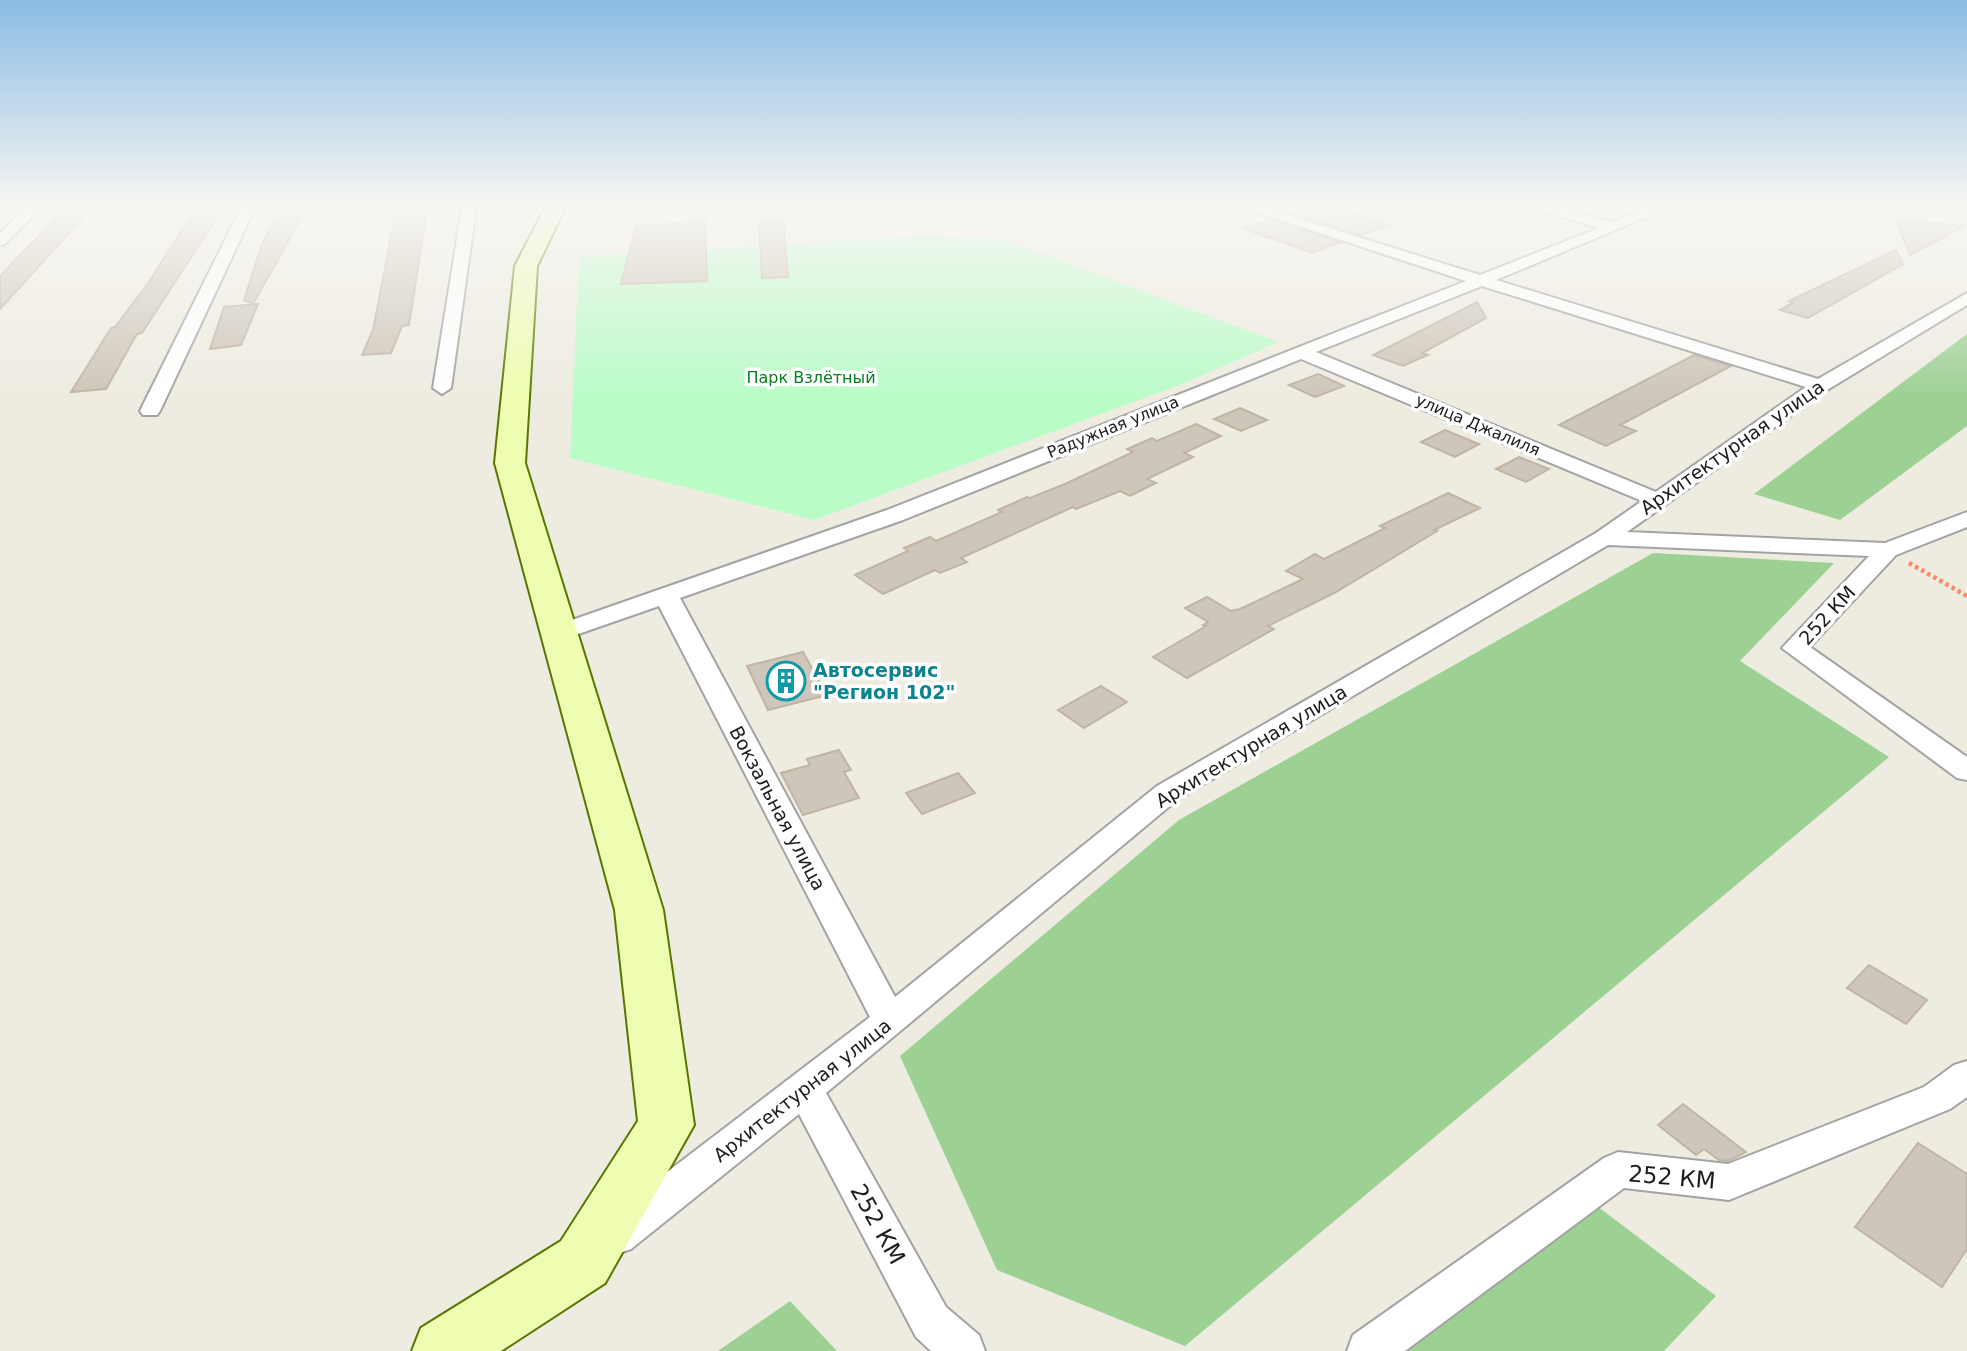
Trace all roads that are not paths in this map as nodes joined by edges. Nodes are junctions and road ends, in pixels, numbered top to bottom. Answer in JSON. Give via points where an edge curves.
{"nodes":[{"id":1,"x":218,"y":271,"type":"edge"},
{"id":2,"x":460,"y":271,"type":"edge"},
{"id":3,"x":526,"y":271,"type":"edge"},
{"id":4,"x":1453,"y":271,"type":"edge"},
{"id":5,"x":1504,"y":271,"type":"edge"},
{"id":6,"x":1482,"y":280,"type":"junction"},
{"id":7,"x":1967,"y":298,"type":"edge"},
{"id":8,"x":1300,"y":352,"type":"junction"},
{"id":9,"x":1820,"y":386,"type":"junction"},
{"id":10,"x":442,"y":388,"type":"dead end"},
{"id":11,"x":150,"y":411,"type":"dead end"},
{"id":12,"x":1655,"y":499,"type":"junction"},
{"id":13,"x":1967,"y":519,"type":"edge"},
{"id":14,"x":1604,"y":538,"type":"junction"},
{"id":15,"x":1888,"y":550,"type":"junction"},
{"id":16,"x":666,"y":595,"type":"junction"},
{"id":17,"x":561,"y":632,"type":"junction"},
{"id":18,"x":1967,"y":771,"type":"edge"},
{"id":19,"x":890,"y":1021,"type":"junction"},
{"id":20,"x":1967,"y":1076,"type":"edge"},
{"id":21,"x":804,"y":1088,"type":"junction"},
{"id":22,"x":583,"y":1262,"type":"junction"},
{"id":23,"x":444,"y":1351,"type":"edge"},
{"id":24,"x":963,"y":1351,"type":"edge"},
{"id":25,"x":1369,"y":1351,"type":"edge"}],
"edges":[{"from":1,"to":11,"type":"street"},
{"from":2,"to":10,"type":"street"},
{"from":3,"to":17,"type":"main road","via":[[510,463]]},
{"from":4,"to":6,"type":"street"},
{"from":5,"to":6,"type":"street","name":"Радужная улица"},
{"from":6,"to":8,"type":"street","name":"Радужная улица"},
{"from":6,"to":9,"type":"street"},
{"from":7,"to":9,"type":"street","name":"Архитектурная улица"},
{"from":8,"to":12,"type":"street","name":"улица Джалиля"},
{"from":8,"to":16,"type":"street","name":"Радужная улица","via":[[895,515]]},
{"from":9,"to":12,"type":"street","name":"Архитектурная улица"},
{"from":12,"to":14,"type":"street","name":"Архитектурная улица"},
{"from":13,"to":15,"type":"street"},
{"from":14,"to":15,"type":"street"},
{"from":14,"to":19,"type":"street","name":"Архитектурная улица","via":[[1167,793]]},
{"from":15,"to":18,"type":"street","name":"252 КМ","via":[[1795,648]]},
{"from":16,"to":17,"type":"street","name":"Радужная улица"},
{"from":16,"to":19,"type":"street","name":"Вокзальная улица"},
{"from":17,"to":22,"type":"main road","via":[[639,910],[666,1125]]},
{"from":19,"to":21,"type":"street","name":"Архитектурная улица"},
{"from":20,"to":25,"type":"street","name":"252 КМ","via":[[1937,1098],[1729,1182],[1618,1170]]},
{"from":21,"to":22,"type":"street","name":"Архитектурная улица"},
{"from":21,"to":24,"type":"street","name":"252 КМ","via":[[931,1322]]},
{"from":22,"to":23,"type":"main road"}]}
